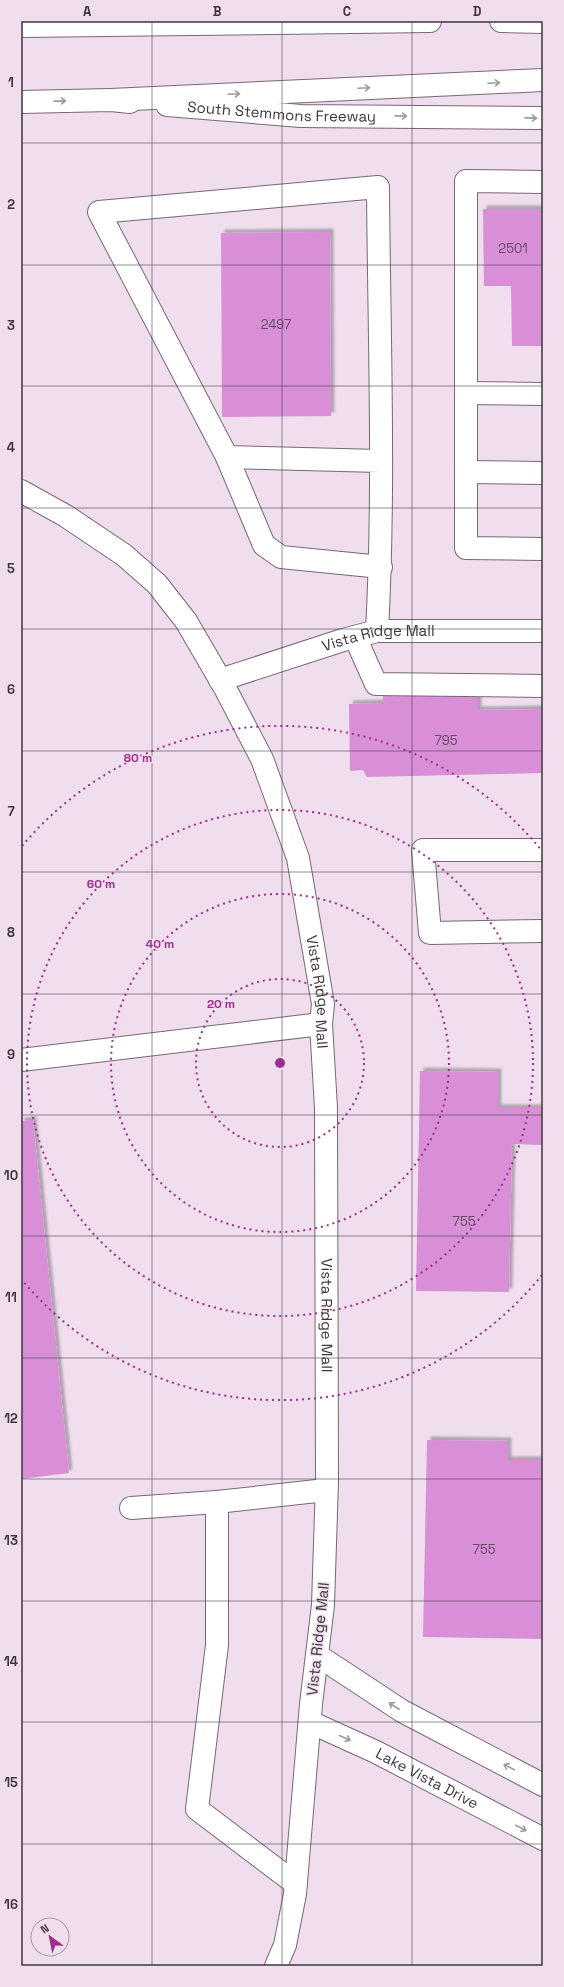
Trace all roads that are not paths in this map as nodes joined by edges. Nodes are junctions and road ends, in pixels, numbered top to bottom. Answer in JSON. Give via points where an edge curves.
{"nodes":[{"id":1,"x":430,"y":21,"type":"edge"},
{"id":2,"x":501,"y":21,"type":"edge"},
{"id":3,"x":543,"y":22,"type":"edge"},
{"id":4,"x":21,"y":26,"type":"edge"},
{"id":5,"x":543,"y":80,"type":"edge"},
{"id":6,"x":111,"y":100,"type":"junction"},
{"id":7,"x":21,"y":102,"type":"edge"},
{"id":8,"x":543,"y":118,"type":"edge"},
{"id":9,"x":543,"y":182,"type":"edge"},
{"id":10,"x":466,"y":393,"type":"junction"},
{"id":11,"x":543,"y":394,"type":"edge"},
{"id":12,"x":227,"y":457,"type":"junction"},
{"id":13,"x":380,"y":461,"type":"junction"},
{"id":14,"x":466,"y":472,"type":"junction"},
{"id":15,"x":543,"y":473,"type":"edge"},
{"id":16,"x":21,"y":491,"type":"edge"},
{"id":17,"x":543,"y":549,"type":"edge"},
{"id":18,"x":381,"y":567,"type":"junction"},
{"id":19,"x":377,"y":631,"type":"junction"},
{"id":20,"x":543,"y":631,"type":"edge"},
{"id":21,"x":355,"y":637,"type":"junction"},
{"id":22,"x":220,"y":680,"type":"junction"},
{"id":23,"x":543,"y":686,"type":"edge"},
{"id":24,"x":543,"y":850,"type":"edge"},
{"id":25,"x":543,"y":931,"type":"edge"},
{"id":26,"x":321,"y":1024,"type":"junction"},
{"id":27,"x":21,"y":1060,"type":"edge"},
{"id":28,"x":326,"y":1490,"type":"junction"},
{"id":29,"x":217,"y":1502,"type":"junction"},
{"id":30,"x":131,"y":1508,"type":"dead end"},
{"id":31,"x":317,"y":1655,"type":"junction"},
{"id":32,"x":310,"y":1722,"type":"junction"},
{"id":33,"x":543,"y":1785,"type":"edge"},
{"id":34,"x":543,"y":1839,"type":"edge"},
{"id":35,"x":296,"y":1884,"type":"junction"},
{"id":36,"x":276,"y":1966,"type":"edge"}],
"edges":[{"from":1,"to":4,"type":"main road"},
{"from":2,"to":3,"type":"main road"},
{"from":6,"to":5,"type":"main road","one_way":true},
{"from":7,"to":6,"type":"main road","name":"South Stemmons Freeway","one_way":true},
{"from":6,"to":8,"type":"main road","name":"South Stemmons Freeway","one_way":true,"via":[[301,116]]},
{"from":9,"to":10,"type":"main road","via":[[466,181]]},
{"from":10,"to":11,"type":"main road"},
{"from":10,"to":14,"type":"main road"},
{"from":12,"to":13,"type":"main road"},
{"from":12,"to":13,"type":"main road","via":[[99,212],[378,187]]},
{"from":12,"to":18,"type":"main road","via":[[264,545],[281,557]]},
{"from":13,"to":18,"type":"main road"},
{"from":14,"to":15,"type":"main road"},
{"from":14,"to":17,"type":"main road","via":[[466,548]]},
{"from":16,"to":22,"type":"main road","name":"Vista Ridge Mall","via":[[66,516],[124,555],[157,584],[186,621]]},
{"from":18,"to":19,"type":"main road"},
{"from":19,"to":20,"type":"main road","name":"Vista Ridge Mall"},
{"from":19,"to":21,"type":"main road","name":"Vista Ridge Mall"},
{"from":21,"to":22,"type":"main road","name":"Vista Ridge Mall"},
{"from":21,"to":23,"type":"main road","via":[[376,684]]},
{"from":22,"to":26,"type":"main road","name":"Vista Ridge Mall","via":[[262,759],[298,858],[323,1004]]},
{"from":24,"to":25,"type":"main road","via":[[423,850],[430,933]]},
{"from":26,"to":27,"type":"main road"},
{"from":26,"to":28,"type":"main road","name":"Vista Ridge Mall","via":[[326,1108]]},
{"from":28,"to":29,"type":"main road"},
{"from":28,"to":31,"type":"main road","name":"Vista Ridge Mall","via":[[323,1605]]},
{"from":29,"to":30,"type":"main road"},
{"from":29,"to":35,"type":"main road","via":[[217,1645],[197,1809]]},
{"from":31,"to":32,"type":"main road","name":"Vista Ridge Mall"},
{"from":33,"to":31,"type":"main road","one_way":true,"via":[[402,1711]]},
{"from":32,"to":34,"type":"main road","name":"Lake Vista Drive","one_way":true,"via":[[376,1752]]},
{"from":32,"to":35,"type":"main road","name":"Vista Ridge Mall"},
{"from":35,"to":36,"type":"main road","name":"Vista Ridge Mall","via":[[285,1945]]}]}
